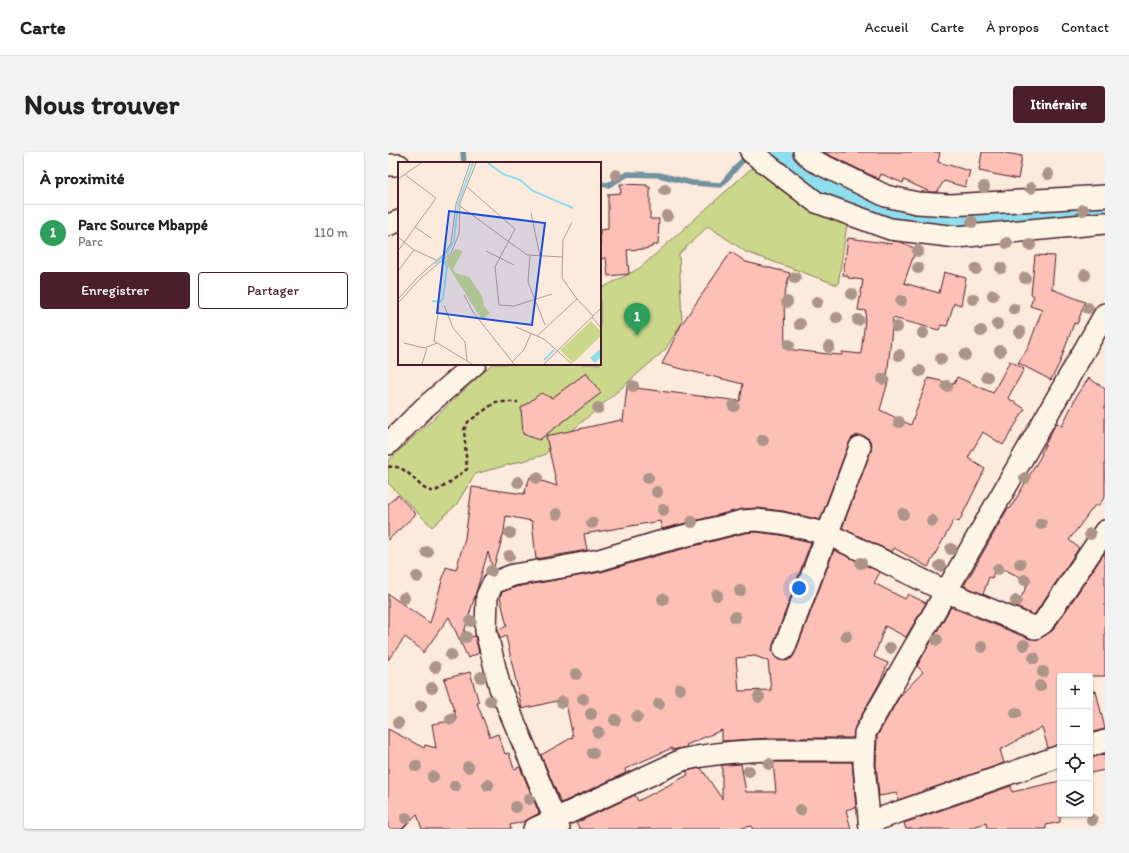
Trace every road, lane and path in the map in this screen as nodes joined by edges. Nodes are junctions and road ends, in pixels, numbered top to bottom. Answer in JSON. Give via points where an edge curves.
{"nodes":[{"id":1,"x":751,"y":152,"type":"edge"},
{"id":2,"x":804,"y":152,"type":"edge"},
{"id":3,"x":1105,"y":196,"type":"edge"},
{"id":4,"x":398,"y":220,"type":"edge"},
{"id":5,"x":1105,"y":223,"type":"edge"},
{"id":6,"x":388,"y":225,"type":"edge"},
{"id":7,"x":1105,"y":314,"type":"edge"},
{"id":8,"x":474,"y":365,"type":"edge"},
{"id":9,"x":518,"y":402,"type":"dead end"},
{"id":10,"x":388,"y":444,"type":"edge"},
{"id":11,"x":860,"y":447,"type":"dead end"},
{"id":12,"x":388,"y":467,"type":"edge"},
{"id":13,"x":1105,"y":531,"type":"edge"},
{"id":14,"x":828,"y":534,"type":"junction"},
{"id":15,"x":945,"y":591,"type":"junction"},
{"id":16,"x":784,"y":649,"type":"dead end"},
{"id":17,"x":1105,"y":741,"type":"edge"},
{"id":18,"x":1093,"y":745,"type":"edge"},
{"id":19,"x":863,"y":750,"type":"junction"},
{"id":20,"x":1057,"y":757,"type":"edge"},
{"id":21,"x":557,"y":824,"type":"edge"},
{"id":22,"x":870,"y":825,"type":"edge"},
{"id":23,"x":534,"y":829,"type":"edge"}],
"edges":[{"from":1,"to":5,"type":"street","via":[[816,202],[890,229],[957,237]]},
{"from":2,"to":3,"type":"street","via":[[812,160],[886,196],[917,203],[950,205]]},
{"from":4,"to":6,"type":"street"},
{"from":7,"to":15,"type":"street"},
{"from":8,"to":10,"type":"street","via":[[424,408]]},
{"from":9,"to":12,"type":"path","via":[[496,402],[468,422],[464,430],[467,469],[439,489],[426,489],[401,467]]},
{"from":11,"to":14,"type":"street"},
{"from":13,"to":15,"type":"street","via":[[1039,627],[1029,627]]},
{"from":14,"to":15,"type":"street"},
{"from":14,"to":16,"type":"street"},
{"from":14,"to":21,"type":"street","via":[[782,523],[743,521],[599,560],[513,575],[494,583],[487,596],[486,631],[500,688]]},
{"from":15,"to":19,"type":"street","via":[[865,733]]},
{"from":17,"to":18,"type":"street"},
{"from":19,"to":21,"type":"street","via":[[723,752],[697,756],[682,760]]},
{"from":19,"to":22,"type":"street"},
{"from":20,"to":22,"type":"street"},
{"from":21,"to":23,"type":"street"}]}
